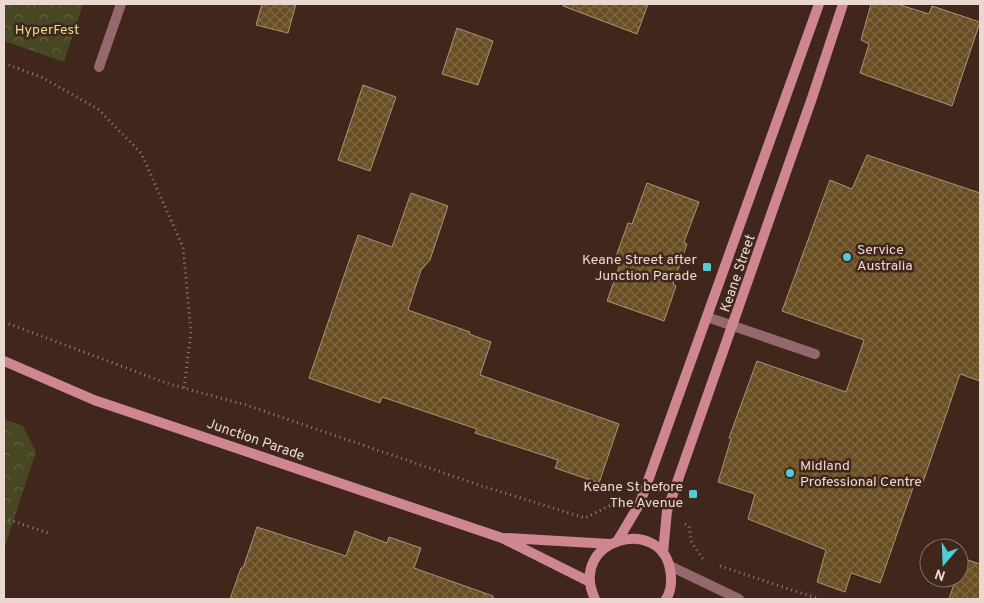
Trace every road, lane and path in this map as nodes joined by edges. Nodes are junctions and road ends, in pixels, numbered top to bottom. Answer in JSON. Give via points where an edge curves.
{"nodes":[{"id":1,"x":121,"y":4,"type":"edge"},
{"id":2,"x":819,"y":4,"type":"edge"},
{"id":3,"x":843,"y":4,"type":"edge"},
{"id":4,"x":4,"y":63,"type":"edge"},
{"id":5,"x":99,"y":67,"type":"dead end"},
{"id":6,"x":707,"y":317,"type":"junction"},
{"id":7,"x":4,"y":322,"type":"edge"},
{"id":8,"x":733,"y":326,"type":"junction"},
{"id":9,"x":815,"y":354,"type":"dead end"},
{"id":10,"x":4,"y":361,"type":"edge"},
{"id":11,"x":184,"y":388,"type":"junction"},
{"id":12,"x":636,"y":510,"type":"junction"},
{"id":13,"x":4,"y":518,"type":"edge"},
{"id":14,"x":667,"y":519,"type":"junction"},
{"id":15,"x":48,"y":533,"type":"dead end"},
{"id":16,"x":502,"y":538,"type":"junction"},
{"id":17,"x":614,"y":542,"type":"junction"},
{"id":18,"x":663,"y":553,"type":"junction"},
{"id":19,"x":705,"y":561,"type":"dead end"},
{"id":20,"x":714,"y":564,"type":"dead end"},
{"id":21,"x":670,"y":566,"type":"junction"},
{"id":22,"x":590,"y":582,"type":"junction"},
{"id":23,"x":595,"y":599,"type":"edge"},
{"id":24,"x":666,"y":599,"type":"edge"},
{"id":25,"x":739,"y":599,"type":"edge"},
{"id":26,"x":818,"y":599,"type":"edge"}],
"edges":[{"from":1,"to":5,"type":"street"},
{"from":2,"to":6,"type":"street","name":"Keane Street"},
{"from":3,"to":8,"type":"street","name":"Keane Street"},
{"from":4,"to":11,"type":"path","via":[[43,78],[98,109],[141,153],[183,247],[191,332]]},
{"from":6,"to":8,"type":"street"},
{"from":6,"to":12,"type":"street","name":"Keane Street"},
{"from":7,"to":11,"type":"path"},
{"from":8,"to":9,"type":"street"},
{"from":8,"to":14,"type":"street","name":"Keane Street","via":[[667,511]]},
{"from":10,"to":16,"type":"street","name":"Junction Parade","via":[[94,400]]},
{"from":11,"to":12,"type":"path","via":[[246,405],[585,518],[615,503]]},
{"from":12,"to":17,"type":"street","name":"Keane Street"},
{"from":13,"to":15,"type":"path"},
{"from":14,"to":18,"type":"street","name":"Keane Street"},
{"from":14,"to":19,"type":"path","via":[[689,526],[691,541]]},
{"from":16,"to":17,"type":"street","name":"Junction Parade"},
{"from":16,"to":22,"type":"street","name":"Junction Parade"},
{"from":17,"to":18,"type":"street","name":"Junction Parade","via":[[630,538],[642,540]]},
{"from":17,"to":22,"type":"street","name":"Keane Street","via":[[602,550],[592,564]]},
{"from":18,"to":21,"type":"street"},
{"from":20,"to":26,"type":"path"},
{"from":21,"to":24,"type":"street","via":[[672,581]]},
{"from":21,"to":25,"type":"street"},
{"from":22,"to":23,"type":"street"}]}
